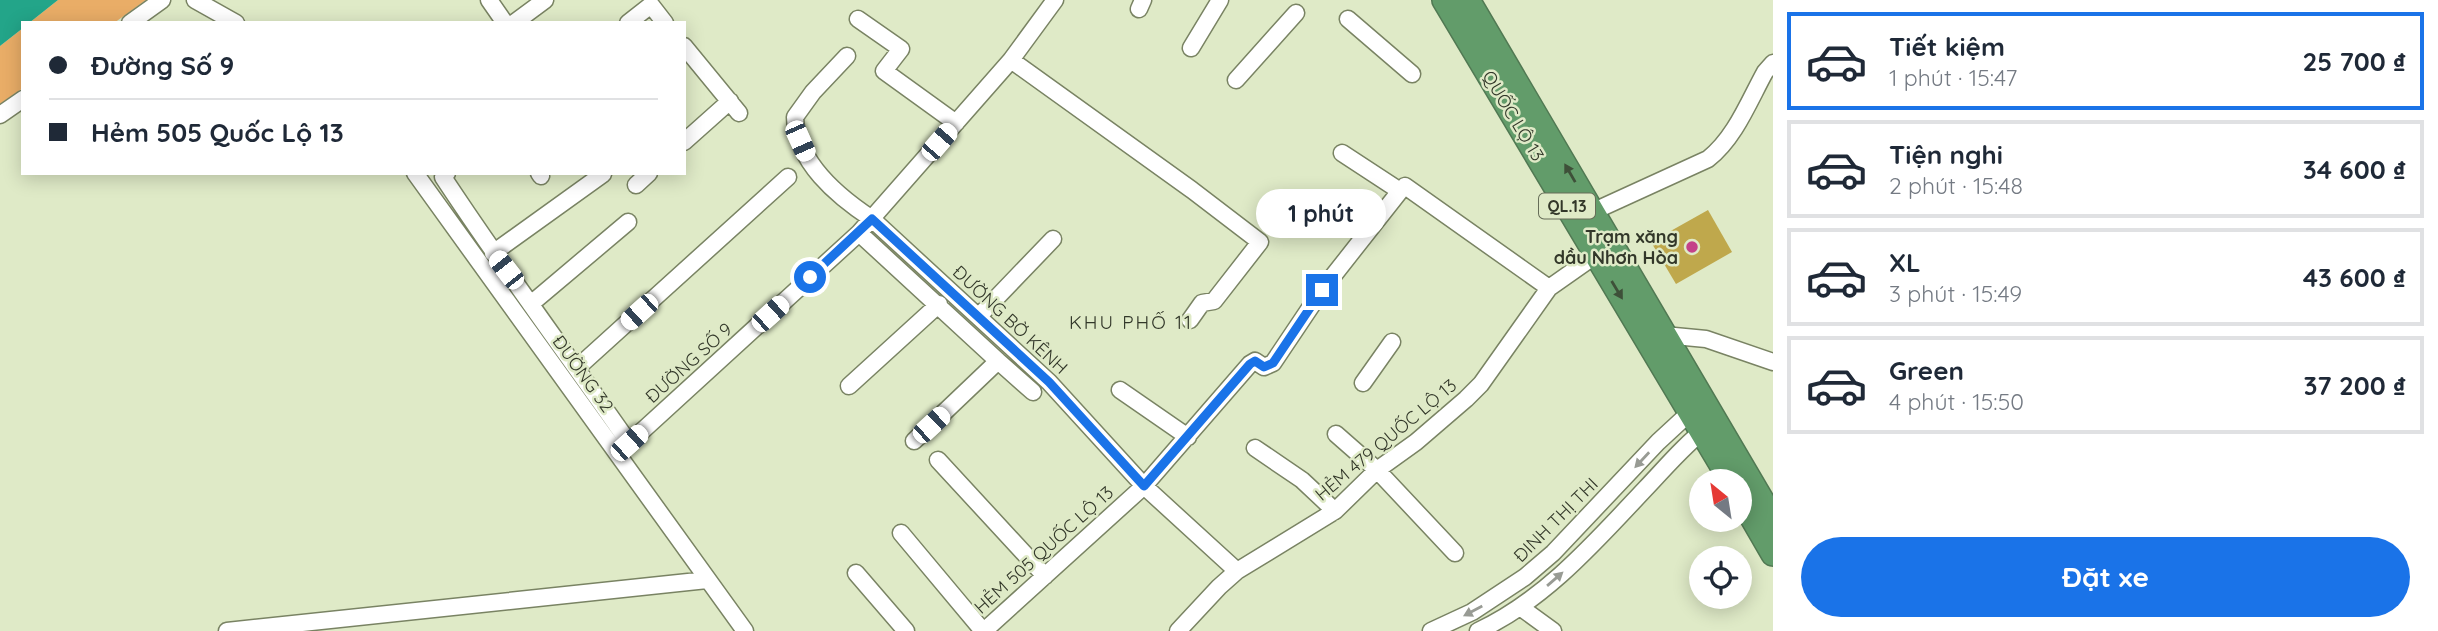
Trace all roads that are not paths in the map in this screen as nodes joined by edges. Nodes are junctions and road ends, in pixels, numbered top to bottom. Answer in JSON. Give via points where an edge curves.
{"nodes":[{"id":1,"x":162,"y":0,"type":"edge"},
{"id":2,"x":195,"y":0,"type":"edge"},
{"id":3,"x":489,"y":0,"type":"edge"},
{"id":4,"x":545,"y":0,"type":"edge"},
{"id":5,"x":1055,"y":0,"type":"edge"},
{"id":6,"x":1220,"y":0,"type":"edge"},
{"id":7,"x":1444,"y":0,"type":"edge"},
{"id":8,"x":1468,"y":0,"type":"edge"},
{"id":9,"x":1296,"y":13,"type":"dead end"},
{"id":10,"x":858,"y":19,"type":"dead end"},
{"id":11,"x":1348,"y":19,"type":"dead end"},
{"id":12,"x":133,"y":21,"type":"edge"},
{"id":13,"x":232,"y":21,"type":"edge"},
{"id":14,"x":504,"y":21,"type":"edge"},
{"id":15,"x":517,"y":21,"type":"edge"},
{"id":16,"x":630,"y":21,"type":"edge"},
{"id":17,"x":663,"y":21,"type":"edge"},
{"id":18,"x":1191,"y":48,"type":"dead end"},
{"id":19,"x":686,"y":51,"type":"edge"},
{"id":20,"x":847,"y":56,"type":"dead end"},
{"id":21,"x":1011,"y":60,"type":"junction"},
{"id":22,"x":1773,"y":63,"type":"edge"},
{"id":23,"x":1412,"y":74,"type":"dead end"},
{"id":24,"x":1236,"y":80,"type":"dead end"},
{"id":25,"x":21,"y":100,"type":"edge"},
{"id":26,"x":0,"y":115,"type":"edge"},
{"id":27,"x":956,"y":123,"type":"junction"},
{"id":28,"x":686,"y":141,"type":"edge"},
{"id":29,"x":1342,"y":152,"type":"dead end"},
{"id":30,"x":416,"y":175,"type":"edge"},
{"id":31,"x":445,"y":175,"type":"edge"},
{"id":32,"x":602,"y":175,"type":"edge"},
{"id":33,"x":647,"y":175,"type":"edge"},
{"id":34,"x":789,"y":177,"type":"dead end"},
{"id":35,"x":636,"y":185,"type":"dead end"},
{"id":36,"x":1403,"y":189,"type":"junction"},
{"id":37,"x":1592,"y":212,"type":"junction"},
{"id":38,"x":872,"y":219,"type":"junction"},
{"id":39,"x":628,"y":222,"type":"dead end"},
{"id":40,"x":859,"y":233,"type":"junction"},
{"id":41,"x":1053,"y":239,"type":"dead end"},
{"id":42,"x":493,"y":253,"type":"junction"},
{"id":43,"x":1596,"y":254,"type":"junction"},
{"id":44,"x":1549,"y":288,"type":"junction"},
{"id":45,"x":531,"y":303,"type":"junction"},
{"id":46,"x":939,"y":304,"type":"junction"},
{"id":47,"x":979,"y":316,"type":"junction"},
{"id":48,"x":1190,"y":320,"type":"dead end"},
{"id":49,"x":1664,"y":335,"type":"junction"},
{"id":50,"x":1392,"y":342,"type":"dead end"},
{"id":51,"x":998,"y":361,"type":"junction"},
{"id":52,"x":1773,"y":362,"type":"edge"},
{"id":53,"x":577,"y":368,"type":"junction"},
{"id":54,"x":1363,"y":383,"type":"dead end"},
{"id":55,"x":849,"y":386,"type":"dead end"},
{"id":56,"x":1120,"y":390,"type":"dead end"},
{"id":57,"x":1033,"y":392,"type":"dead end"},
{"id":58,"x":1696,"y":406,"type":"junction"},
{"id":59,"x":1709,"y":427,"type":"junction"},
{"id":60,"x":1336,"y":434,"type":"dead end"},
{"id":61,"x":1188,"y":437,"type":"junction"},
{"id":62,"x":914,"y":441,"type":"dead end"},
{"id":63,"x":1255,"y":448,"type":"dead end"},
{"id":64,"x":938,"y":460,"type":"dead end"},
{"id":65,"x":1726,"y":469,"type":"edge"},
{"id":66,"x":1377,"y":470,"type":"junction"},
{"id":67,"x":1144,"y":486,"type":"junction"},
{"id":68,"x":1335,"y":510,"type":"junction"},
{"id":69,"x":1752,"y":517,"type":"edge"},
{"id":70,"x":1773,"y":519,"type":"edge"},
{"id":71,"x":901,"y":533,"type":"dead end"},
{"id":72,"x":1455,"y":553,"type":"dead end"},
{"id":73,"x":1773,"y":554,"type":"edge"},
{"id":74,"x":1237,"y":572,"type":"junction"},
{"id":75,"x":856,"y":573,"type":"dead end"},
{"id":76,"x":1045,"y":576,"type":"junction"},
{"id":77,"x":707,"y":580,"type":"junction"},
{"id":78,"x":1520,"y":607,"type":"junction"},
{"id":79,"x":227,"y":631,"type":"edge"},
{"id":80,"x":746,"y":631,"type":"edge"},
{"id":81,"x":906,"y":631,"type":"edge"},
{"id":82,"x":984,"y":631,"type":"edge"},
{"id":83,"x":1178,"y":631,"type":"edge"},
{"id":84,"x":1431,"y":631,"type":"edge"},
{"id":85,"x":1478,"y":631,"type":"edge"},
{"id":86,"x":1553,"y":631,"type":"edge"}],
"edges":[{"from":1,"to":12,"type":"street"},
{"from":2,"to":13,"type":"street"},
{"from":3,"to":14,"type":"street"},
{"from":4,"to":15,"type":"street"},
{"from":5,"to":21,"type":"street","name":"ĐƯỜNG SỐ 9"},
{"from":6,"to":18,"type":"street"},
{"from":7,"to":43,"type":"highway","name":"QUỐC LỘ 13","number":"QL.13"},
{"from":37,"to":8,"type":"highway","name":"QUỐC LỘ 13","number":"QL.13","one_way":true},
{"from":9,"to":24,"type":"street"},
{"from":10,"to":27,"type":"street","via":[[901,50],[884,71]]},
{"from":11,"to":23,"type":"street"},
{"from":16,"to":17,"type":"street","via":[[650,5]]},
{"from":19,"to":28,"type":"street","via":[[734,107]]},
{"from":20,"to":38,"type":"street","name":"ĐƯỜNG BỜ KÊNH","via":[[798,112],[795,122],[819,175]]},
{"from":21,"to":27,"type":"street","name":"ĐƯỜNG SỐ 9"},
{"from":21,"to":48,"type":"street","via":[[1260,242],[1214,301],[1202,303]]},
{"from":22,"to":37,"type":"street","via":[[1718,151]]},
{"from":25,"to":26,"type":"street"},
{"from":27,"to":38,"type":"street","name":"ĐƯỜNG SỐ 9"},
{"from":29,"to":36,"type":"street"},
{"from":30,"to":77,"type":"street","name":"ĐƯỜNG 32"},
{"from":31,"to":42,"type":"street"},
{"from":32,"to":42,"type":"street"},
{"from":33,"to":35,"type":"street"},
{"from":34,"to":53,"type":"street"},
{"from":36,"to":44,"type":"street"},
{"from":36,"to":61,"type":"street","name":"HẺM 505 QUỐC LỘ 13","via":[[1322,290],[1273,363],[1264,367],[1255,361],[1250,364]]},
{"from":37,"to":49,"type":"highway","name":"QUỐC LỘ 13","number":"QL.13"},
{"from":38,"to":40,"type":"street","name":"ĐƯỜNG SỐ 9"},
{"from":38,"to":47,"type":"street","name":"ĐƯỜNG BỜ KÊNH"},
{"from":39,"to":45,"type":"street"},
{"from":40,"to":46,"type":"street"},
{"from":40,"to":53,"type":"street","name":"ĐƯỜNG SỐ 9","via":[[629,443]]},
{"from":41,"to":47,"type":"street"},
{"from":42,"to":45,"type":"street"},
{"from":43,"to":44,"type":"street","name":"HẺM 479 QUỐC LỘ 13"},
{"from":43,"to":58,"type":"highway","name":"QUỐC LỘ 13","number":"QL.13","one_way":true},
{"from":44,"to":66,"type":"street","name":"HẺM 479 QUỐC LỘ 13","via":[[1481,384]]},
{"from":45,"to":53,"type":"street"},
{"from":46,"to":51,"type":"street"},
{"from":46,"to":55,"type":"street"},
{"from":47,"to":67,"type":"street","name":"ĐƯỜNG BỜ KÊNH","via":[[1049,382]]},
{"from":49,"to":52,"type":"street","via":[[1706,339]]},
{"from":49,"to":58,"type":"highway","name":"QUỐC LỘ 13","number":"QL.13"},
{"from":50,"to":54,"type":"street"},
{"from":51,"to":57,"type":"street"},
{"from":51,"to":62,"type":"street"},
{"from":56,"to":61,"type":"street"},
{"from":58,"to":59,"type":"highway","name":"QUỐC LỘ 13","number":"QL.13"},
{"from":58,"to":84,"type":"street","name":"ĐINH THỊ THI","one_way":true,"via":[[1525,577],[1472,612]]},
{"from":59,"to":65,"type":"highway","name":"QUỐC LỘ 13","number":"QL.13"},
{"from":59,"to":70,"type":"highway","name":"QUỐC LỘ 13","number":"QL.13"},
{"from":78,"to":59,"type":"street","one_way":true,"via":[[1576,561]]},
{"from":60,"to":66,"type":"street"},
{"from":61,"to":67,"type":"street","name":"HẺM 505 QUỐC LỘ 13"},
{"from":63,"to":68,"type":"street"},
{"from":64,"to":76,"type":"street"},
{"from":66,"to":68,"type":"street","name":"HẺM 479 QUỐC LỘ 13"},
{"from":66,"to":72,"type":"street"},
{"from":67,"to":74,"type":"street","name":"ĐƯỜNG BỜ KÊNH"},
{"from":67,"to":76,"type":"street","name":"HẺM 505 QUỐC LỘ 13"},
{"from":68,"to":74,"type":"street","name":"HẺM 479 QUỐC LỘ 13"},
{"from":69,"to":73,"type":"highway"},
{"from":71,"to":82,"type":"street"},
{"from":74,"to":83,"type":"street","name":"HẺM 479 QUỐC LỘ 13"},
{"from":75,"to":81,"type":"street"},
{"from":76,"to":82,"type":"street","name":"HẺM 505 QUỐC LỘ 13"},
{"from":77,"to":79,"type":"street"},
{"from":77,"to":80,"type":"street","name":"ĐƯỜNG 32"},
{"from":78,"to":85,"type":"street"},
{"from":78,"to":86,"type":"street"}]}
